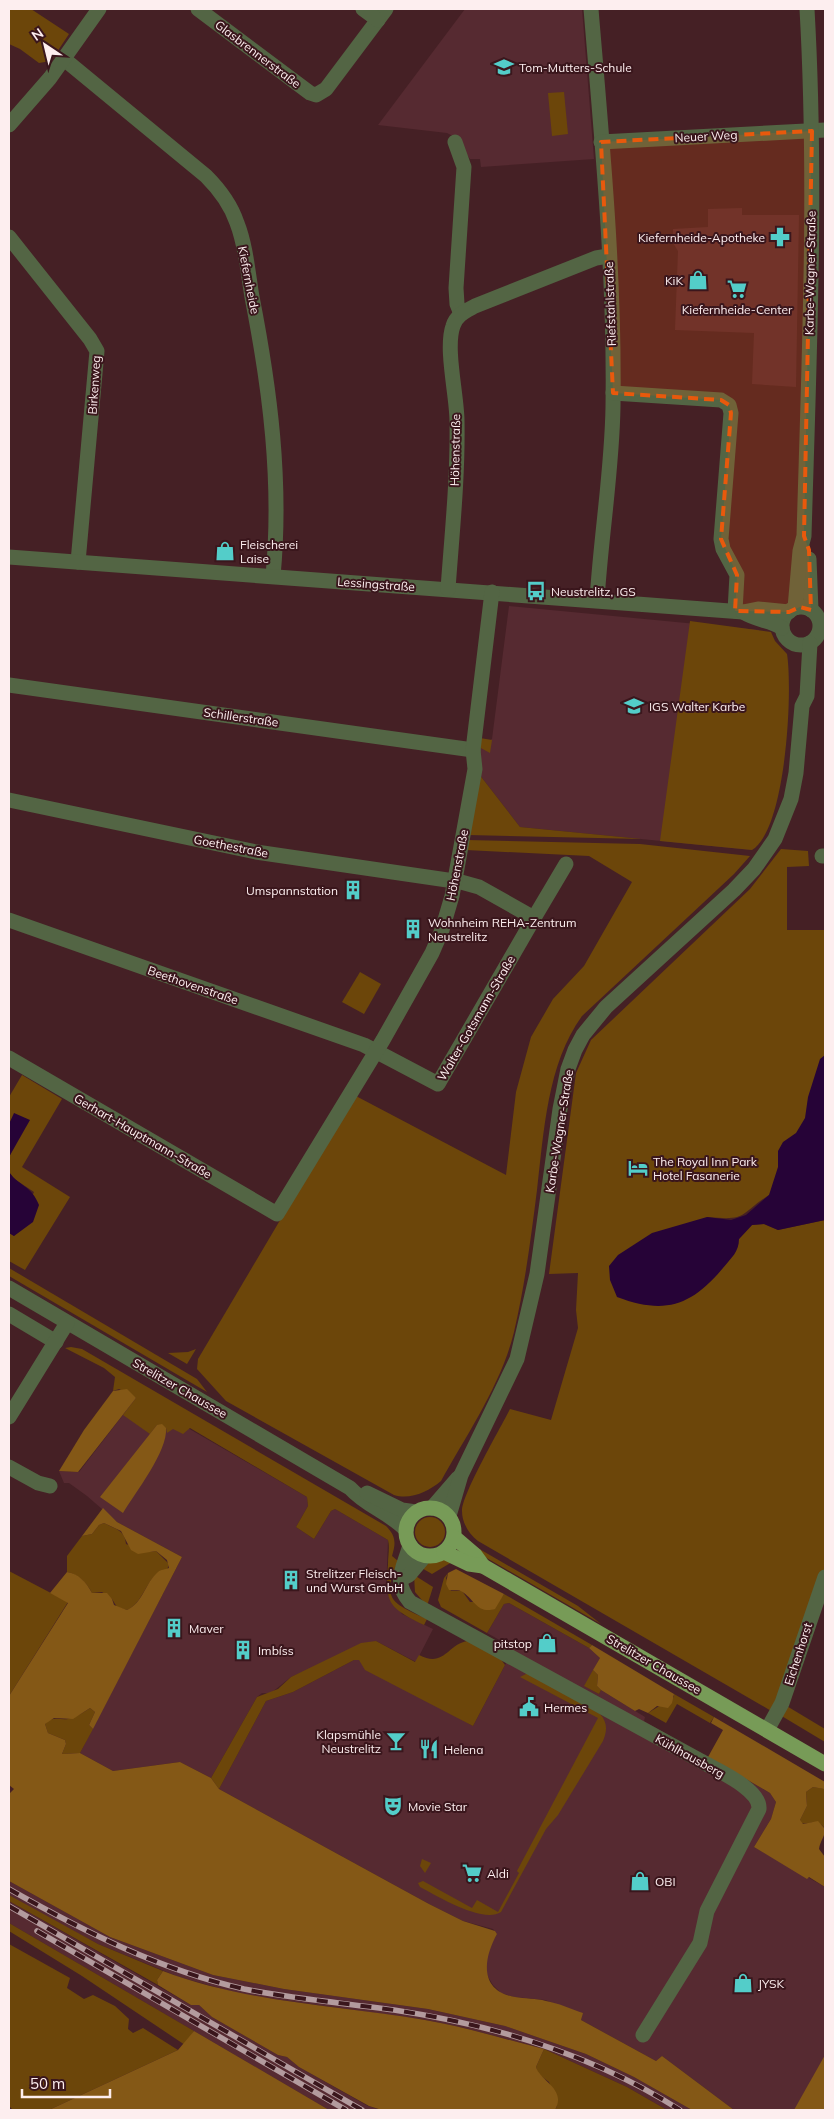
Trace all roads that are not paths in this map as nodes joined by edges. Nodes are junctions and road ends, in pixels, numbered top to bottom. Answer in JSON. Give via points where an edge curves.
{"nodes":[{"id":1,"x":99,"y":9,"type":"edge"},
{"id":2,"x":198,"y":9,"type":"edge"},
{"id":3,"x":363,"y":9,"type":"edge"},
{"id":4,"x":591,"y":9,"type":"edge"},
{"id":5,"x":807,"y":9,"type":"edge"},
{"id":6,"x":382,"y":14,"type":"edge"},
{"id":7,"x":64,"y":59,"type":"junction"},
{"id":8,"x":9,"y":125,"type":"edge"},
{"id":9,"x":819,"y":130,"type":"edge"},
{"id":10,"x":455,"y":142,"type":"dead end"},
{"id":11,"x":601,"y":142,"type":"junction"},
{"id":12,"x":9,"y":237,"type":"edge"},
{"id":13,"x":608,"y":256,"type":"junction"},
{"id":14,"x":461,"y":314,"type":"junction"},
{"id":15,"x":612,"y":393,"type":"junction"},
{"id":16,"x":804,"y":536,"type":"junction"},
{"id":17,"x":9,"y":557,"type":"edge"},
{"id":18,"x":78,"y":562,"type":"junction"},
{"id":19,"x":273,"y":576,"type":"junction"},
{"id":20,"x":448,"y":589,"type":"junction"},
{"id":21,"x":492,"y":592,"type":"junction"},
{"id":22,"x":597,"y":600,"type":"junction"},
{"id":23,"x":792,"y":610,"type":"junction"},
{"id":24,"x":811,"y":610,"type":"junction"},
{"id":25,"x":739,"y":612,"type":"junction"},
{"id":26,"x":782,"y":628,"type":"junction"},
{"id":27,"x":820,"y":633,"type":"edge"},
{"id":28,"x":793,"y":644,"type":"junction"},
{"id":29,"x":9,"y":684,"type":"edge"},
{"id":30,"x":802,"y":706,"type":"junction"},
{"id":31,"x":473,"y":750,"type":"junction"},
{"id":32,"x":9,"y":800,"type":"edge"},
{"id":33,"x":566,"y":864,"type":"dead end"},
{"id":34,"x":454,"y":881,"type":"junction"},
{"id":35,"x":534,"y":918,"type":"junction"},
{"id":36,"x":9,"y":920,"type":"edge"},
{"id":37,"x":376,"y":1050,"type":"junction"},
{"id":38,"x":9,"y":1058,"type":"edge"},
{"id":39,"x":277,"y":1214,"type":"joint"},
{"id":40,"x":9,"y":1288,"type":"edge"},
{"id":41,"x":9,"y":1314,"type":"edge"},
{"id":42,"x":62,"y":1333,"type":"junction"},
{"id":43,"x":9,"y":1417,"type":"edge"},
{"id":44,"x":9,"y":1467,"type":"edge"},
{"id":45,"x":461,"y":1475,"type":"junction"},
{"id":46,"x":50,"y":1486,"type":"dead end"},
{"id":47,"x":350,"y":1488,"type":"junction"},
{"id":48,"x":432,"y":1508,"type":"junction"},
{"id":49,"x":416,"y":1512,"type":"junction"},
{"id":50,"x":449,"y":1516,"type":"junction"},
{"id":51,"x":406,"y":1530,"type":"junction"},
{"id":52,"x":454,"y":1537,"type":"junction"},
{"id":53,"x":410,"y":1545,"type":"junction"},
{"id":54,"x":444,"y":1552,"type":"junction"},
{"id":55,"x":425,"y":1556,"type":"junction"},
{"id":56,"x":483,"y":1566,"type":"junction"},
{"id":57,"x":825,"y":1577,"type":"edge"},
{"id":58,"x":402,"y":1578,"type":"junction"},
{"id":59,"x":768,"y":1730,"type":"junction"},
{"id":60,"x":825,"y":1764,"type":"edge"},
{"id":61,"x":644,"y":2035,"type":"dead end"}],
"edges":[{"from":1,"to":7,"type":"street"},
{"from":2,"to":6,"type":"street","name":"Glasbrennerstraße","via":[[310,93],[320,94]]},
{"from":3,"to":6,"type":"street"},
{"from":4,"to":11,"type":"street","name":"Riefstahlstraße"},
{"from":5,"to":9,"type":"street","name":"Karbe-Wagner-Straße"},
{"from":7,"to":8,"type":"street","via":[[34,100]]},
{"from":7,"to":19,"type":"street","name":"Kiefernheide","via":[[206,176],[222,195],[238,225],[260,334],[273,424],[276,499]]},
{"from":9,"to":11,"type":"street","name":"Neuer Weg"},
{"from":9,"to":16,"type":"street","name":"Karbe-Wagner-Straße"},
{"from":10,"to":14,"type":"street","via":[[464,166],[456,288]]},
{"from":11,"to":13,"type":"street","name":"Riefstahlstraße"},
{"from":12,"to":18,"type":"street","name":"Birkenweg","via":[[97,351]]},
{"from":13,"to":14,"type":"street","via":[[596,258]]},
{"from":13,"to":15,"type":"street","name":"Riefstahlstraße"},
{"from":14,"to":20,"type":"street","name":"Höhenstraße","via":[[453,325],[451,336],[457,419]]},
{"from":15,"to":22,"type":"street","name":"Riefstahlstraße","via":[[610,464]]},
{"from":15,"to":25,"type":"street","via":[[721,400],[729,405],[732,413],[721,539],[737,574]]},
{"from":16,"to":23,"type":"street","name":"Karbe-Wagner-Straße"},
{"from":16,"to":24,"type":"street","name":"Karbe-Wagner-Straße","via":[[809,550]]},
{"from":17,"to":18,"type":"street","name":"Lessingstraße"},
{"from":18,"to":19,"type":"street","name":"Lessingstraße"},
{"from":19,"to":20,"type":"street","name":"Lessingstraße"},
{"from":20,"to":21,"type":"street","name":"Lessingstraße"},
{"from":21,"to":22,"type":"street","name":"Lessingstraße"},
{"from":21,"to":31,"type":"street","name":"Höhenstraße"},
{"from":22,"to":25,"type":"street","name":"Lessingstraße"},
{"from":23,"to":24,"type":"street"},
{"from":23,"to":25,"type":"street","name":"Lessingstraße"},
{"from":23,"to":26,"type":"street","via":[[783,620]]},
{"from":24,"to":27,"type":"street"},
{"from":25,"to":26,"type":"street","name":"Lessingstraße"},
{"from":26,"to":28,"type":"street"},
{"from":27,"to":28,"type":"street","via":[[801,645]]},
{"from":27,"to":30,"type":"street","name":"Karbe-Wagner-Straße"},
{"from":28,"to":30,"type":"street","name":"Karbe-Wagner-Straße","via":[[797,654],[798,696]]},
{"from":29,"to":31,"type":"street","name":"Schillerstraße"},
{"from":30,"to":45,"type":"street","name":"Karbe-Wagner-Straße","via":[[791,799],[766,854],[734,890],[606,1008],[582,1036],[575,1050],[560,1109],[535,1283],[517,1359]]},
{"from":31,"to":34,"type":"street","name":"Höhenstraße","via":[[475,769]]},
{"from":32,"to":34,"type":"street","name":"Goethestraße","via":[[256,852]]},
{"from":33,"to":35,"type":"street","name":"Walter-Gotsmann-Straße"},
{"from":34,"to":35,"type":"street","via":[[479,887]]},
{"from":34,"to":37,"type":"street","name":"Höhenstraße","via":[[442,930],[432,953]]},
{"from":35,"to":37,"type":"street","name":"Walter-Gotsmann-Straße","via":[[438,1084]]},
{"from":36,"to":37,"type":"street","name":"Beethovenstraße"},
{"from":37,"to":39,"type":"street","name":"Höhenstraße"},
{"from":38,"to":39,"type":"street","name":"Gerhart-Hauptmann-Straße"},
{"from":40,"to":42,"type":"street","name":"Strelitzer Chaussee"},
{"from":41,"to":42,"type":"street","name":"Strelitzer Chaussee"},
{"from":42,"to":43,"type":"street"},
{"from":42,"to":47,"type":"street","name":"Strelitzer Chaussee"},
{"from":44,"to":46,"type":"street"},
{"from":45,"to":48,"type":"street","name":"Karbe-Wagner-Straße"},
{"from":45,"to":50,"type":"street","name":"Karbe-Wagner-Straße"},
{"from":47,"to":49,"type":"street","name":"Strelitzer Chaussee","via":[[364,1491],[402,1510]]},
{"from":47,"to":51,"type":"street","name":"Strelitzer Chaussee","via":[[359,1499]]},
{"from":48,"to":49,"type":"main road"},
{"from":48,"to":50,"type":"main road"},
{"from":49,"to":51,"type":"main road"},
{"from":50,"to":52,"type":"main road","via":[[454,1525]]},
{"from":51,"to":53,"type":"main road"},
{"from":52,"to":54,"type":"main road"},
{"from":52,"to":56,"type":"main road","name":"Strelitzer Chaussee"},
{"from":53,"to":55,"type":"main road"},
{"from":53,"to":58,"type":"street","name":"Kühlhausberg","via":[[400,1570]]},
{"from":54,"to":55,"type":"main road"},
{"from":54,"to":56,"type":"main road","name":"Strelitzer Chaussee","via":[[469,1564]]},
{"from":55,"to":58,"type":"street","via":[[410,1575]]},
{"from":56,"to":59,"type":"main road","name":"Strelitzer Chaussee"},
{"from":57,"to":59,"type":"street","name":"Eichenhorst","via":[[782,1703]]},
{"from":58,"to":61,"type":"street","name":"Kühlhausberg","via":[[402,1590],[417,1608],[700,1761],[757,1798],[759,1809],[707,1911],[700,1943]]},
{"from":59,"to":60,"type":"main road","name":"Strelitzer Chaussee"}]}
